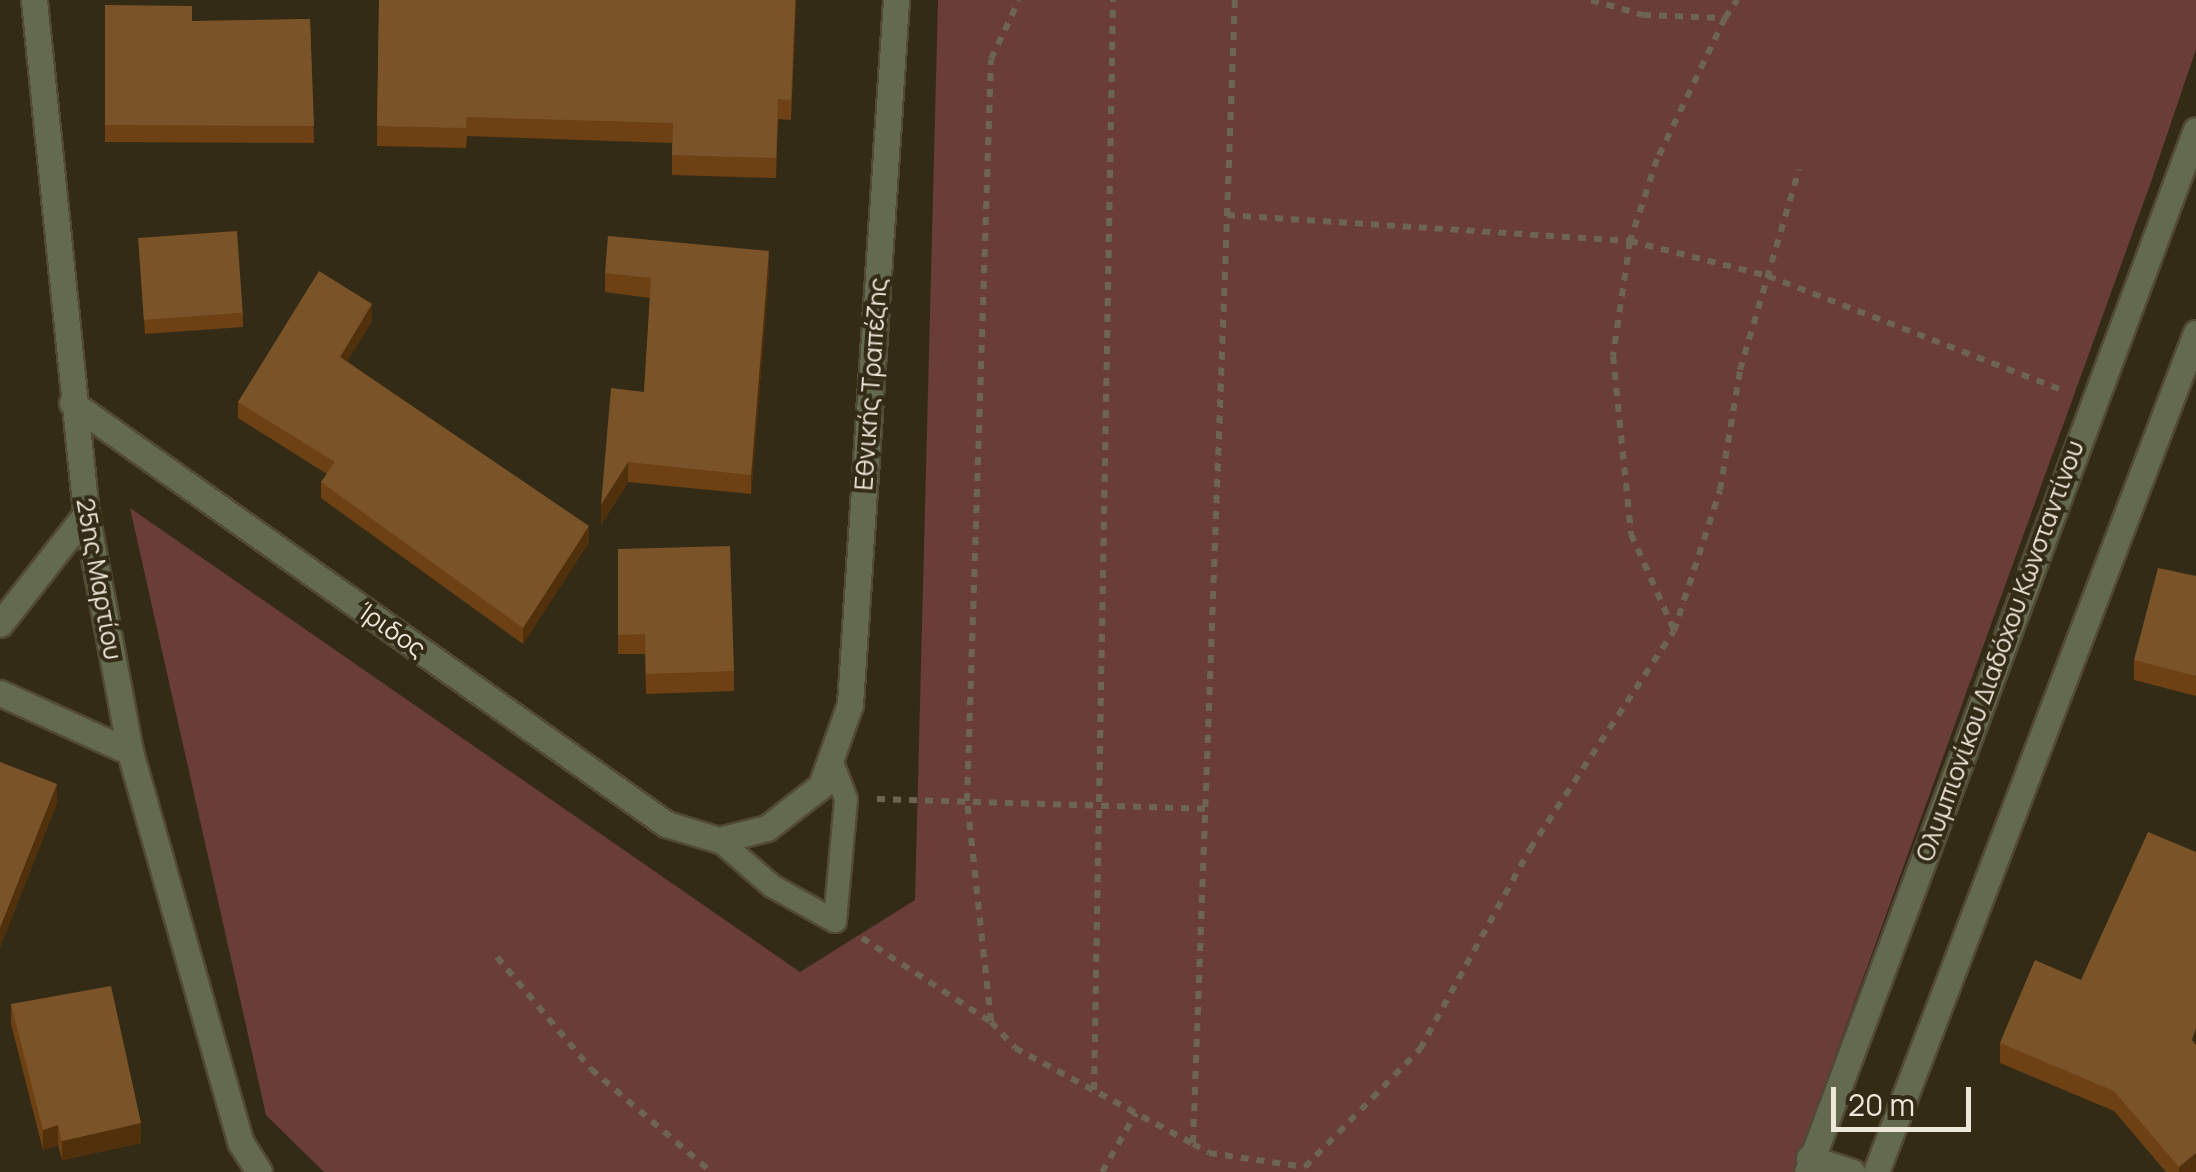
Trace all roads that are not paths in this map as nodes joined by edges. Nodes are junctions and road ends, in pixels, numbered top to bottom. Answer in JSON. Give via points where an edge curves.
{"nodes":[{"id":1,"x":34,"y":0,"type":"edge"},
{"id":2,"x":896,"y":0,"type":"edge"},
{"id":3,"x":2196,"y":130,"type":"edge"},
{"id":4,"x":2196,"y":334,"type":"edge"},
{"id":5,"x":72,"y":404,"type":"junction"},
{"id":6,"x":86,"y":514,"type":"junction"},
{"id":7,"x":0,"y":624,"type":"edge"},
{"id":8,"x":0,"y":693,"type":"edge"},
{"id":9,"x":130,"y":752,"type":"junction"},
{"id":10,"x":833,"y":765,"type":"junction"},
{"id":11,"x":719,"y":840,"type":"junction"},
{"id":12,"x":242,"y":1143,"type":"junction"},
{"id":13,"x":1808,"y":1165,"type":"edge"},
{"id":14,"x":241,"y":1172,"type":"edge"},
{"id":15,"x":259,"y":1172,"type":"edge"},
{"id":16,"x":1852,"y":1172,"type":"edge"},
{"id":17,"x":1876,"y":1172,"type":"edge"}],
"edges":[{"from":1,"to":5,"type":"street","name":"25ης Μαρτίου"},
{"from":2,"to":10,"type":"street","name":"Εθνικής Τραπέζης","via":[[850,704]]},
{"from":3,"to":13,"type":"street","name":"Ολυμπιονίκου Διαδόχου Κωνσταντίνου"},
{"from":4,"to":17,"type":"street"},
{"from":5,"to":6,"type":"street","name":"25ης Μαρτίου"},
{"from":5,"to":11,"type":"street","name":"Ίριδος","via":[[666,824]]},
{"from":6,"to":7,"type":"street"},
{"from":6,"to":9,"type":"street","name":"25ης Μαρτίου"},
{"from":8,"to":9,"type":"street"},
{"from":9,"to":12,"type":"street","name":"25ης Μαρτίου"},
{"from":10,"to":11,"type":"street","name":"Εθνικής Τραπέζης","via":[[797,810],[767,828]]},
{"from":10,"to":11,"type":"lane","via":[[846,798],[836,920],[772,886]]},
{"from":12,"to":14,"type":"street","name":"25ης Μαρτίου"},
{"from":12,"to":15,"type":"street","name":"25ης Μαρτίου"},
{"from":13,"to":16,"type":"street"}]}
